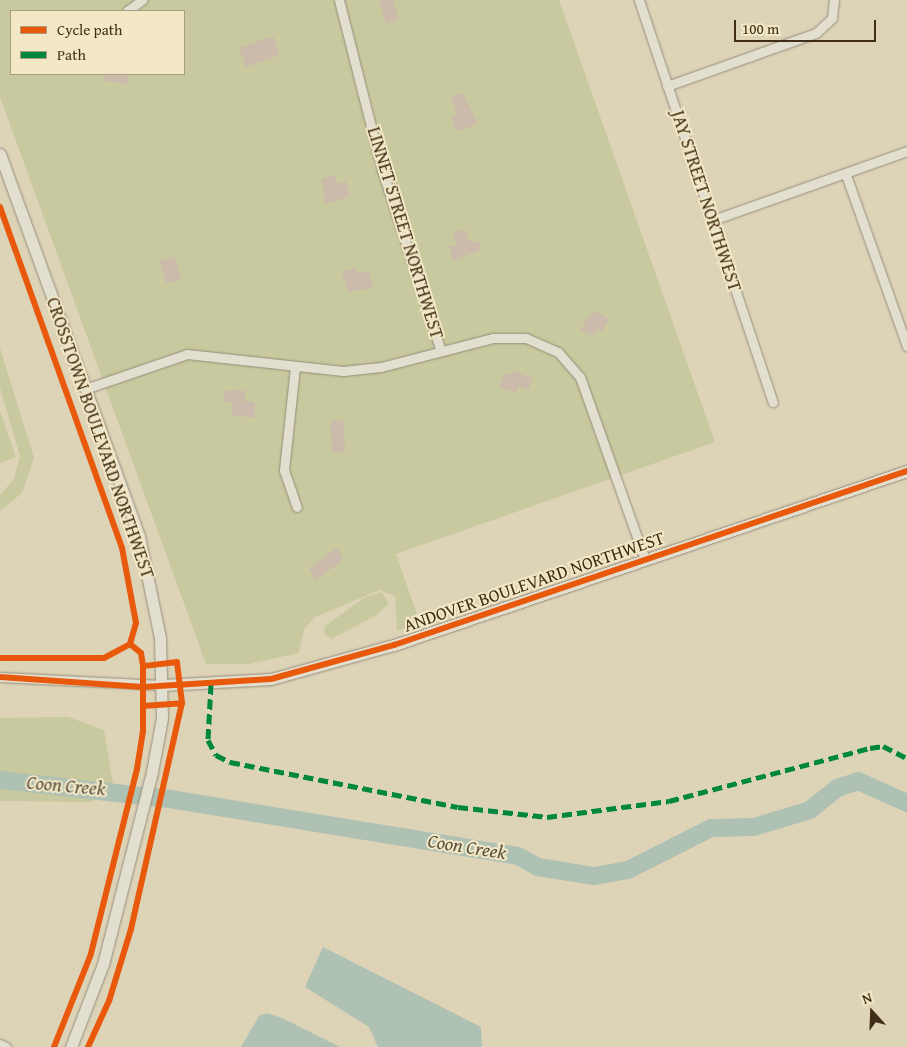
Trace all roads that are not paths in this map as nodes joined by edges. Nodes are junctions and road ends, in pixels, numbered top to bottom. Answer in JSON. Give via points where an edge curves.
{"nodes":[{"id":1,"x":142,"y":0,"type":"edge"},
{"id":2,"x":339,"y":0,"type":"edge"},
{"id":3,"x":639,"y":0,"type":"edge"},
{"id":4,"x":834,"y":4,"type":"edge"},
{"id":5,"x":128,"y":10,"type":"edge"},
{"id":6,"x":668,"y":86,"type":"junction"},
{"id":7,"x":907,"y":151,"type":"edge"},
{"id":8,"x":0,"y":154,"type":"edge"},
{"id":9,"x":846,"y":175,"type":"junction"},
{"id":10,"x":713,"y":220,"type":"junction"},
{"id":11,"x":906,"y":343,"type":"edge"},
{"id":12,"x":440,"y":349,"type":"junction"},
{"id":13,"x":295,"y":367,"type":"junction"},
{"id":14,"x":85,"y":389,"type":"junction"},
{"id":15,"x":773,"y":402,"type":"dead end"},
{"id":16,"x":907,"y":471,"type":"edge"},
{"id":17,"x":296,"y":507,"type":"dead end"},
{"id":18,"x":645,"y":560,"type":"junction"},
{"id":19,"x":0,"y":677,"type":"edge"},
{"id":20,"x":163,"y":685,"type":"junction"},
{"id":21,"x":0,"y":1044,"type":"edge"},
{"id":22,"x":6,"y":1047,"type":"edge"},
{"id":23,"x":71,"y":1047,"type":"edge"}],
"edges":[{"from":1,"to":5,"type":"street"},
{"from":2,"to":12,"type":"street","name":"LINNET STREET NORTHWEST","via":[[382,170]]},
{"from":3,"to":6,"type":"street","name":"JAY STREET NORTHWEST"},
{"from":4,"to":6,"type":"street","via":[[828,24],[816,33]]},
{"from":6,"to":10,"type":"street","name":"JAY STREET NORTHWEST"},
{"from":7,"to":9,"type":"street"},
{"from":8,"to":14,"type":"street","name":"CROSSTOWN BOULEVARD NORTHWEST"},
{"from":9,"to":10,"type":"street"},
{"from":9,"to":11,"type":"street"},
{"from":10,"to":15,"type":"street","name":"JAY STREET NORTHWEST"},
{"from":12,"to":13,"type":"street","via":[[358,370]]},
{"from":12,"to":18,"type":"street","via":[[512,337],[543,344],[565,358],[587,392]]},
{"from":13,"to":14,"type":"street","via":[[187,354]]},
{"from":13,"to":17,"type":"street","via":[[284,470]]},
{"from":14,"to":20,"type":"street","name":"CROSSTOWN BOULEVARD NORTHWEST","via":[[148,569]]},
{"from":16,"to":18,"type":"street","name":"ANDOVER BOULEVARD NORTHWEST"},
{"from":18,"to":20,"type":"street","name":"ANDOVER BOULEVARD NORTHWEST","via":[[394,645],[271,680]]},
{"from":19,"to":20,"type":"street"},
{"from":20,"to":23,"type":"street","name":"CROSSTOWN BOULEVARD NORTHWEST","via":[[152,772],[141,816],[103,964]]},
{"from":21,"to":22,"type":"street"}]}
